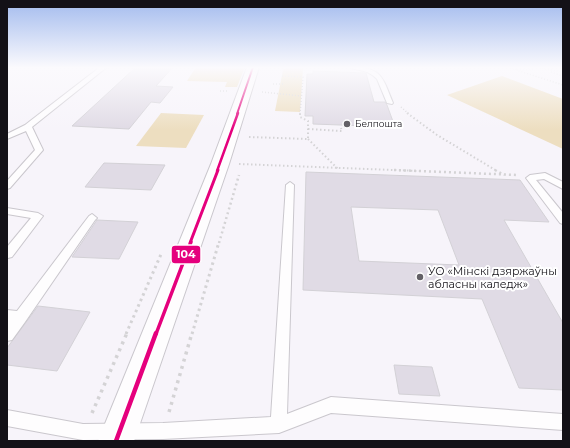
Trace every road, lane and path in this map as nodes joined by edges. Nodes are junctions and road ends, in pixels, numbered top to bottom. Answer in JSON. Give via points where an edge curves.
{"nodes":[{"id":1,"x":78,"y":88,"type":"edge"},
{"id":2,"x":246,"y":88,"type":"edge"},
{"id":3,"x":302,"y":88,"type":"edge"},
{"id":4,"x":384,"y":88,"type":"edge"},
{"id":5,"x":271,"y":92,"type":"dead end"},
{"id":6,"x":301,"y":96,"type":"junction"},
{"id":7,"x":389,"y":102,"type":"joint"},
{"id":8,"x":28,"y":127,"type":"junction"},
{"id":9,"x":341,"y":128,"type":"dead end"},
{"id":10,"x":308,"y":129,"type":"junction"},
{"id":11,"x":7,"y":137,"type":"edge"},
{"id":12,"x":308,"y":139,"type":"junction"},
{"id":13,"x":248,"y":143,"type":"dead end"},
{"id":14,"x":244,"y":157,"type":"dead end"},
{"id":15,"x":242,"y":164,"type":"junction"},
{"id":16,"x":338,"y":169,"type":"junction"},
{"id":17,"x":504,"y":175,"type":"junction"},
{"id":18,"x":545,"y":176,"type":"junction"},
{"id":19,"x":290,"y":185,"type":"dead end"},
{"id":20,"x":7,"y":186,"type":"edge"},
{"id":21,"x":563,"y":186,"type":"edge"},
{"id":22,"x":7,"y":211,"type":"edge"},
{"id":23,"x":92,"y":218,"type":"dead end"},
{"id":24,"x":563,"y":220,"type":"edge"},
{"id":25,"x":162,"y":250,"type":"dead end"},
{"id":26,"x":8,"y":254,"type":"dead end"},
{"id":27,"x":13,"y":317,"type":"edge"},
{"id":28,"x":7,"y":335,"type":"edge"},
{"id":29,"x":7,"y":418,"type":"edge"},
{"id":30,"x":563,"y":422,"type":"edge"},
{"id":31,"x":279,"y":425,"type":"junction"},
{"id":32,"x":83,"y":432,"type":"junction"},
{"id":33,"x":164,"y":432,"type":"junction"},
{"id":34,"x":118,"y":436,"type":"edge"}],
"edges":[{"from":1,"to":8,"type":"lane"},
{"from":2,"to":34,"type":"street"},
{"from":3,"to":6,"type":"path"},
{"from":4,"to":7,"type":"lane"},
{"from":5,"to":6,"type":"path","via":[[278,95]]},
{"from":6,"to":10,"type":"path","via":[[300,117],[308,121]]},
{"from":7,"to":17,"type":"path","via":[[399,105],[452,146]]},
{"from":8,"to":11,"type":"lane"},
{"from":8,"to":20,"type":"lane","via":[[40,150]]},
{"from":9,"to":10,"type":"path","via":[[342,131]]},
{"from":10,"to":12,"type":"path"},
{"from":12,"to":13,"type":"path","via":[[250,136]]},
{"from":12,"to":16,"type":"path"},
{"from":14,"to":15,"type":"path"},
{"from":15,"to":16,"type":"path"},
{"from":15,"to":33,"type":"path"},
{"from":16,"to":17,"type":"path"},
{"from":17,"to":18,"type":"path"},
{"from":18,"to":21,"type":"lane"},
{"from":18,"to":24,"type":"lane","via":[[530,178]]},
{"from":19,"to":31,"type":"lane"},
{"from":22,"to":26,"type":"lane","via":[[38,216]]},
{"from":23,"to":27,"type":"lane"},
{"from":25,"to":32,"type":"path"},
{"from":27,"to":28,"type":"lane"},
{"from":29,"to":32,"type":"lane"},
{"from":30,"to":31,"type":"lane","via":[[331,405]]},
{"from":31,"to":33,"type":"lane"},
{"from":32,"to":34,"type":"lane"},
{"from":33,"to":34,"type":"lane"}]}
